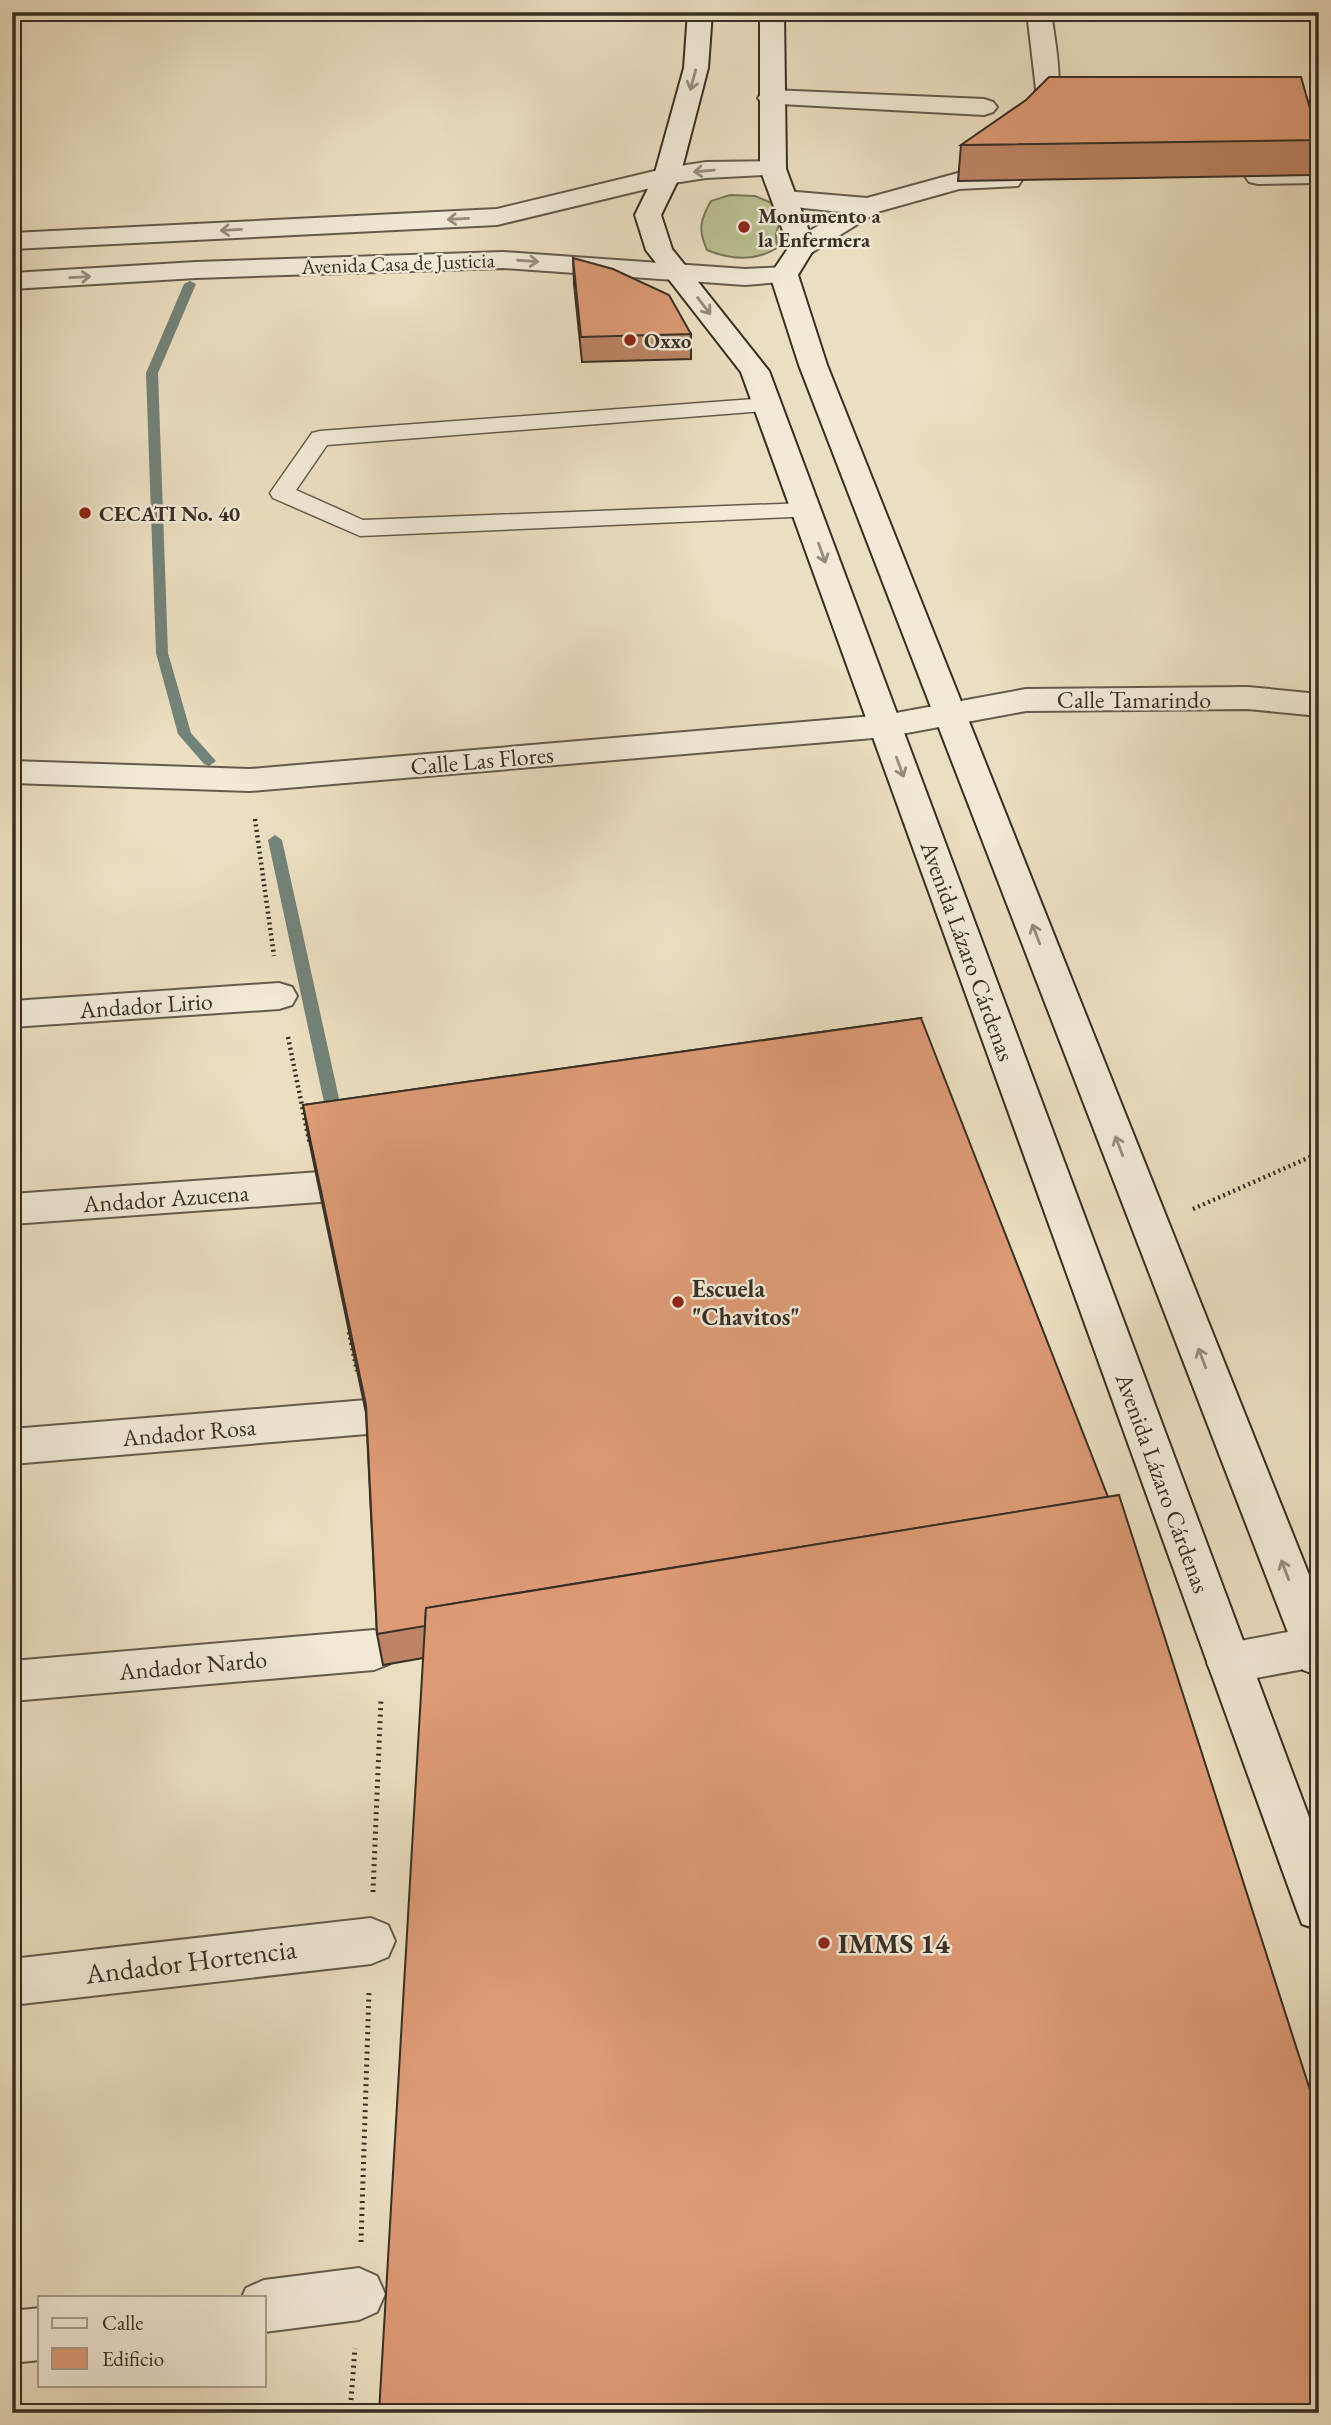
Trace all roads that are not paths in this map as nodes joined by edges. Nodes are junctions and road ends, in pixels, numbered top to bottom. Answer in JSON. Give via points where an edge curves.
{"nodes":[{"id":1,"x":699,"y":12,"type":"edge"},
{"id":2,"x":772,"y":12,"type":"edge"},
{"id":3,"x":1040,"y":12,"type":"edge"},
{"id":4,"x":771,"y":98,"type":"junction"},
{"id":5,"x":984,"y":107,"type":"dead end"},
{"id":6,"x":1044,"y":112,"type":"junction"},
{"id":7,"x":1072,"y":112,"type":"edge"},
{"id":8,"x":1239,"y":112,"type":"edge"},
{"id":9,"x":1319,"y":113,"type":"edge"},
{"id":10,"x":1011,"y":143,"type":"edge"},
{"id":11,"x":990,"y":158,"type":"edge"},
{"id":12,"x":1319,"y":175,"type":"edge"},
{"id":13,"x":667,"y":176,"type":"junction"},
{"id":14,"x":1230,"y":177,"type":"edge"},
{"id":15,"x":1039,"y":180,"type":"edge"},
{"id":16,"x":958,"y":181,"type":"junction"},
{"id":17,"x":779,"y":184,"type":"junction"},
{"id":18,"x":868,"y":206,"type":"junction"},
{"id":19,"x":12,"y":241,"type":"edge"},
{"id":20,"x":793,"y":261,"type":"junction"},
{"id":21,"x":675,"y":270,"type":"junction"},
{"id":22,"x":40,"y":279,"type":"junction"},
{"id":23,"x":12,"y":281,"type":"edge"},
{"id":24,"x":12,"y":287,"type":"edge"},
{"id":25,"x":768,"y":405,"type":"junction"},
{"id":26,"x":806,"y":511,"type":"junction"},
{"id":27,"x":1319,"y":705,"type":"edge"},
{"id":28,"x":950,"y":715,"type":"junction"},
{"id":29,"x":885,"y":726,"type":"junction"},
{"id":30,"x":12,"y":772,"type":"edge"},
{"id":31,"x":279,"y":996,"type":"dead end"},
{"id":32,"x":12,"y":1014,"type":"edge"},
{"id":33,"x":320,"y":1187,"type":"edge"},
{"id":34,"x":12,"y":1209,"type":"edge"},
{"id":35,"x":367,"y":1417,"type":"edge"},
{"id":36,"x":12,"y":1447,"type":"edge"},
{"id":37,"x":374,"y":1650,"type":"edge"},
{"id":38,"x":1317,"y":1652,"type":"edge"},
{"id":39,"x":1229,"y":1663,"type":"junction"},
{"id":40,"x":12,"y":1681,"type":"edge"},
{"id":41,"x":1319,"y":1908,"type":"edge"},
{"id":42,"x":371,"y":1941,"type":"dead end"},
{"id":43,"x":12,"y":1982,"type":"edge"},
{"id":44,"x":359,"y":2294,"type":"road end"},
{"id":45,"x":266,"y":2306,"type":"edge"},
{"id":46,"x":38,"y":2334,"type":"edge"},
{"id":47,"x":12,"y":2337,"type":"edge"}],
"edges":[{"from":1,"to":13,"type":"street","name":"Avenida Lázaro Cárdenas","one_way":true,"via":[[696,68]]},
{"from":2,"to":4,"type":"street"},
{"from":3,"to":6,"type":"street","via":[[1048,89]]},
{"from":4,"to":5,"type":"street"},
{"from":4,"to":17,"type":"street"},
{"from":6,"to":7,"type":"street"},
{"from":6,"to":10,"type":"street"},
{"from":8,"to":9,"type":"street"},
{"from":11,"to":16,"type":"street"},
{"from":12,"to":14,"type":"street"},
{"from":17,"to":13,"type":"street","name":"Avenida Casa de Justicia","one_way":true,"via":[[706,170]]},
{"from":13,"to":19,"type":"street","name":"Avenida Casa de Justicia","one_way":true,"via":[[497,217]]},
{"from":13,"to":21,"type":"street","name":"Avenida Lázaro Cárdenas","via":[[648,215],[659,250]]},
{"from":15,"to":16,"type":"street"},
{"from":16,"to":18,"type":"street"},
{"from":17,"to":18,"type":"street","name":"Avenida Casa de Justicia"},
{"from":17,"to":20,"type":"street"},
{"from":18,"to":20,"type":"street"},
{"from":20,"to":21,"type":"street","name":"Avenida Casa de Justicia","via":[[745,277]]},
{"from":20,"to":28,"type":"street","via":[[813,365]]},
{"from":22,"to":21,"type":"street","name":"Avenida Casa de Justicia","one_way":true,"via":[[503,260]]},
{"from":21,"to":25,"type":"street","name":"Avenida Lázaro Cárdenas","one_way":true,"via":[[755,371]]},
{"from":22,"to":23,"type":"street","name":"Avenida Casa de Justicia"},
{"from":22,"to":24,"type":"lane"},
{"from":25,"to":26,"type":"street","name":"Avenida Lázaro Cárdenas"},
{"from":25,"to":26,"type":"lane","via":[[320,438],[282,493],[360,528]]},
{"from":26,"to":29,"type":"street","name":"Avenida Lázaro Cárdenas","one_way":true},
{"from":27,"to":28,"type":"street","name":"Calle Tamarindo","via":[[1248,698],[1026,700]]},
{"from":28,"to":29,"type":"street","name":"Calle Las Flores"},
{"from":38,"to":28,"type":"street","one_way":true},
{"from":29,"to":30,"type":"street","name":"Calle Las Flores","via":[[250,780]]},
{"from":29,"to":39,"type":"street","name":"Avenida Lázaro Cárdenas","one_way":true},
{"from":31,"to":32,"type":"street","name":"Andador Lirio"},
{"from":33,"to":34,"type":"street","name":"Andador Azucena"},
{"from":35,"to":36,"type":"street","name":"Andador Rosa"},
{"from":37,"to":40,"type":"street","name":"Andador Nardo"},
{"from":38,"to":39,"type":"street"},
{"from":39,"to":41,"type":"street","name":"Avenida Lázaro Cárdenas"},
{"from":42,"to":43,"type":"street","name":"Andador Hortencia"},
{"from":44,"to":45,"type":"street"},
{"from":46,"to":47,"type":"street"}]}
